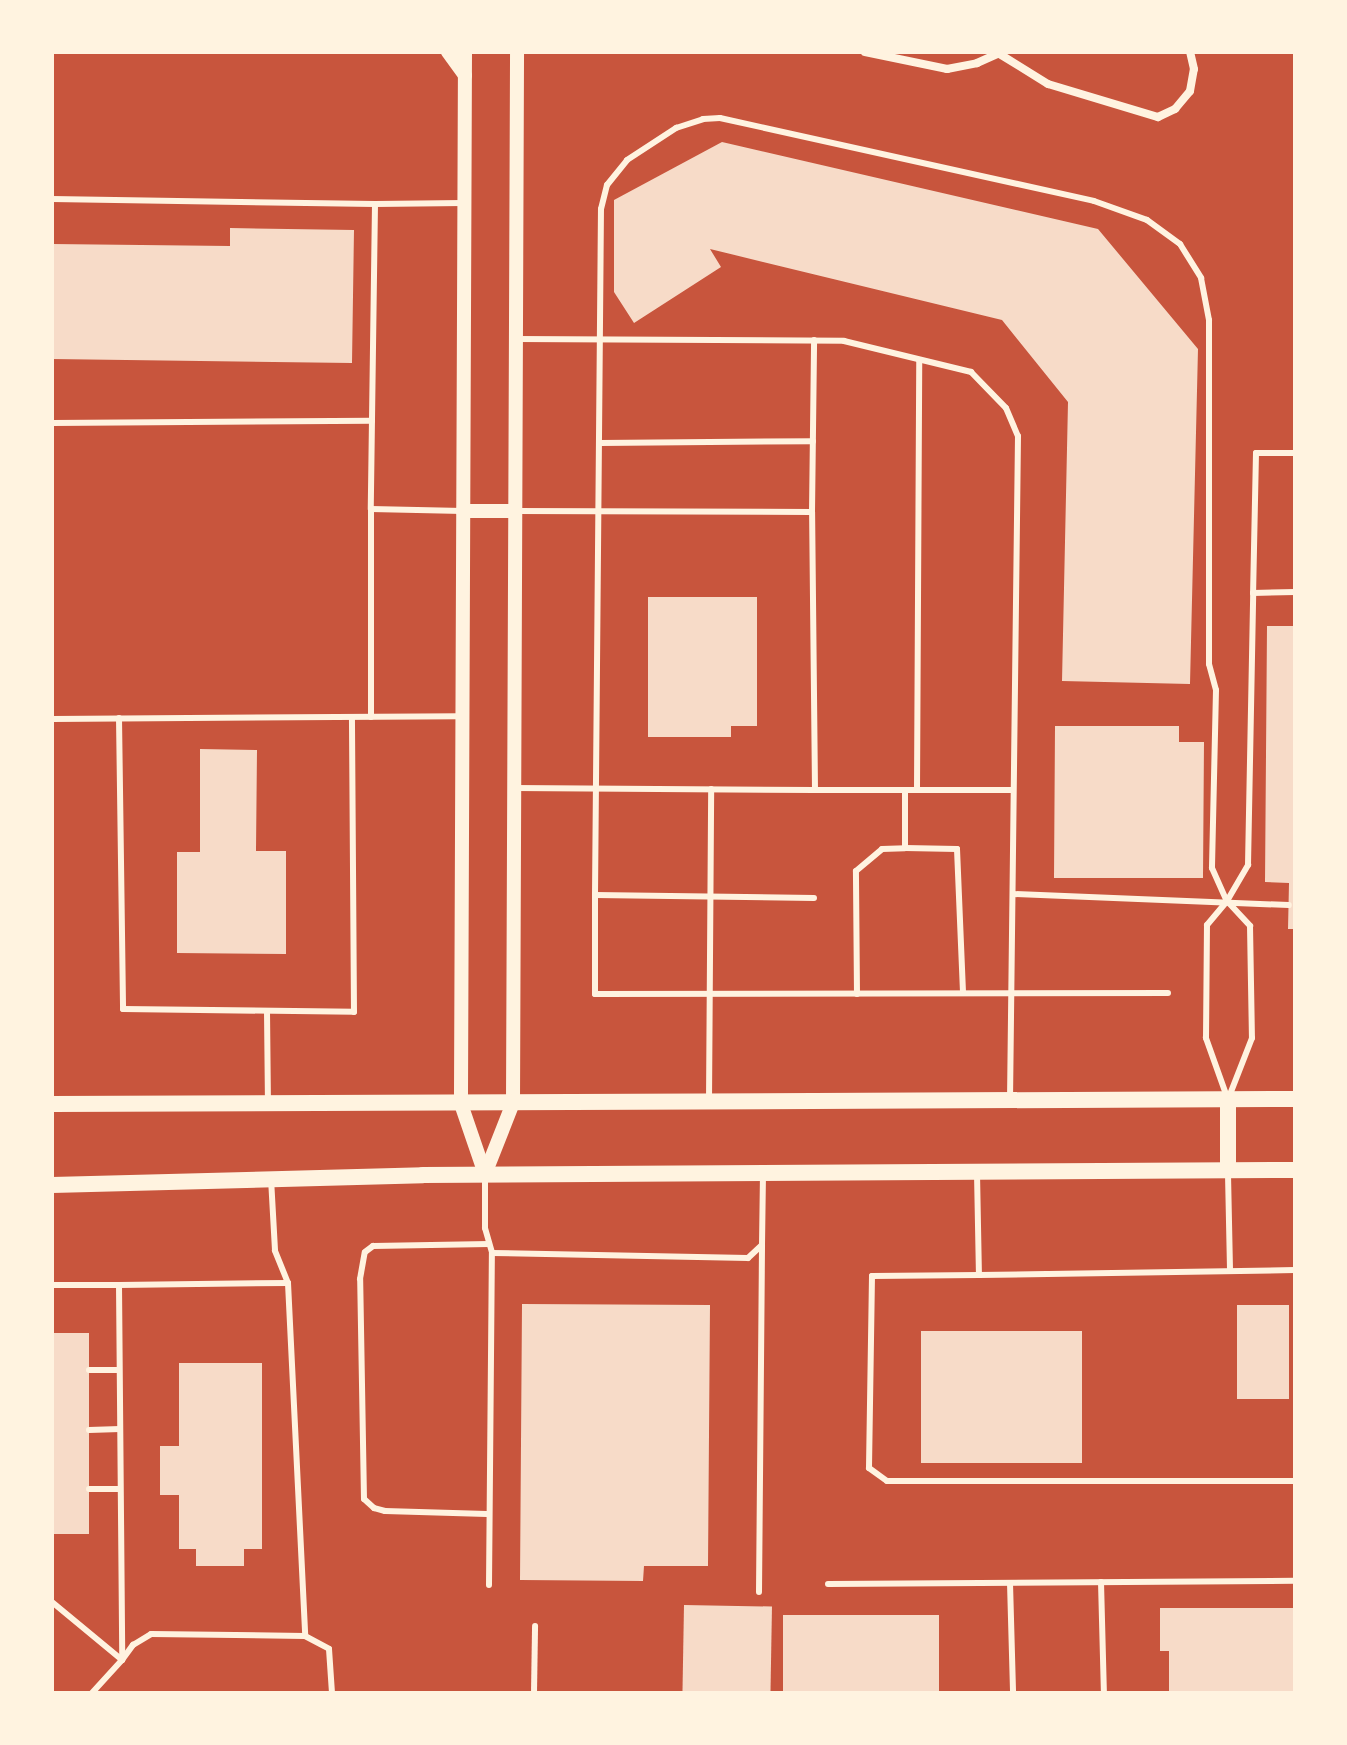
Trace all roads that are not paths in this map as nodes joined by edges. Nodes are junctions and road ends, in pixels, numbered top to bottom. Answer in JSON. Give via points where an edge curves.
{"nodes":[{"id":1,"x":448,"y":52,"type":"edge"},
{"id":2,"x":465,"y":52,"type":"edge"},
{"id":3,"x":517,"y":52,"type":"edge"},
{"id":4,"x":865,"y":52,"type":"edge"},
{"id":5,"x":1000,"y":52,"type":"edge"},
{"id":6,"x":1190,"y":52,"type":"edge"},
{"id":7,"x":465,"y":75,"type":"junction"},
{"id":8,"x":52,"y":199,"type":"edge"},
{"id":9,"x":464,"y":203,"type":"junction"},
{"id":10,"x":375,"y":204,"type":"junction"},
{"id":11,"x":516,"y":339,"type":"junction"},
{"id":12,"x":599,"y":339,"type":"junction"},
{"id":13,"x":814,"y":340,"type":"junction"},
{"id":14,"x":919,"y":360,"type":"junction"},
{"id":15,"x":372,"y":421,"type":"junction"},
{"id":16,"x":52,"y":423,"type":"edge"},
{"id":17,"x":813,"y":441,"type":"junction"},
{"id":18,"x":600,"y":443,"type":"junction"},
{"id":19,"x":1295,"y":453,"type":"edge"},
{"id":20,"x":371,"y":509,"type":"junction"},
{"id":21,"x":463,"y":511,"type":"junction"},
{"id":22,"x":515,"y":511,"type":"junction"},
{"id":23,"x":600,"y":511,"type":"junction"},
{"id":24,"x":812,"y":512,"type":"junction"},
{"id":25,"x":1295,"y":592,"type":"edge"},
{"id":26,"x":1253,"y":593,"type":"junction"},
{"id":27,"x":462,"y":716,"type":"junction"},
{"id":28,"x":352,"y":717,"type":"junction"},
{"id":29,"x":371,"y":717,"type":"junction"},
{"id":30,"x":119,"y":718,"type":"junction"},
{"id":31,"x":52,"y":719,"type":"edge"},
{"id":32,"x":514,"y":788,"type":"junction"},
{"id":33,"x":597,"y":789,"type":"junction"},
{"id":34,"x":711,"y":789,"type":"junction"},
{"id":35,"x":815,"y":790,"type":"junction"},
{"id":36,"x":905,"y":790,"type":"junction"},
{"id":37,"x":917,"y":790,"type":"junction"},
{"id":38,"x":1012,"y":790,"type":"junction"},
{"id":39,"x":905,"y":848,"type":"junction"},
{"id":40,"x":1013,"y":894,"type":"junction"},
{"id":41,"x":595,"y":895,"type":"junction"},
{"id":42,"x":711,"y":897,"type":"junction"},
{"id":43,"x":814,"y":898,"type":"dead end"},
{"id":44,"x":1227,"y":901,"type":"junction"},
{"id":45,"x":1289,"y":905,"type":"dead end"},
{"id":46,"x":1012,"y":991,"type":"junction"},
{"id":47,"x":963,"y":992,"type":"junction"},
{"id":48,"x":1168,"y":993,"type":"dead end"},
{"id":49,"x":710,"y":994,"type":"junction"},
{"id":50,"x":857,"y":994,"type":"junction"},
{"id":51,"x":267,"y":1011,"type":"junction"},
{"id":52,"x":1295,"y":1099,"type":"edge"},
{"id":53,"x":1010,"y":1100,"type":"junction"},
{"id":54,"x":1228,"y":1100,"type":"junction"},
{"id":55,"x":709,"y":1101,"type":"junction"},
{"id":56,"x":268,"y":1103,"type":"junction"},
{"id":57,"x":513,"y":1103,"type":"junction"},
{"id":58,"x":52,"y":1104,"type":"edge"},
{"id":59,"x":461,"y":1104,"type":"junction"},
{"id":60,"x":977,"y":1170,"type":"junction"},
{"id":61,"x":1228,"y":1170,"type":"junction"},
{"id":62,"x":1295,"y":1170,"type":"edge"},
{"id":63,"x":763,"y":1172,"type":"junction"},
{"id":64,"x":485,"y":1174,"type":"junction"},
{"id":65,"x":271,"y":1178,"type":"junction"},
{"id":66,"x":52,"y":1185,"type":"edge"},
{"id":67,"x":489,"y":1244,"type":"junction"},
{"id":68,"x":762,"y":1245,"type":"junction"},
{"id":69,"x":492,"y":1253,"type":"junction"},
{"id":70,"x":1295,"y":1270,"type":"edge"},
{"id":71,"x":1230,"y":1271,"type":"junction"},
{"id":72,"x":979,"y":1275,"type":"junction"},
{"id":73,"x":288,"y":1283,"type":"junction"},
{"id":74,"x":52,"y":1285,"type":"edge"},
{"id":75,"x":119,"y":1285,"type":"junction"},
{"id":76,"x":89,"y":1370,"type":"dead end"},
{"id":77,"x":119,"y":1370,"type":"junction"},
{"id":78,"x":120,"y":1429,"type":"junction"},
{"id":79,"x":89,"y":1430,"type":"dead end"},
{"id":80,"x":1295,"y":1481,"type":"edge"},
{"id":81,"x":89,"y":1489,"type":"dead end"},
{"id":82,"x":120,"y":1489,"type":"junction"},
{"id":83,"x":487,"y":1514,"type":"junction"},
{"id":84,"x":1295,"y":1581,"type":"edge"},
{"id":85,"x":1101,"y":1582,"type":"junction"},
{"id":86,"x":1010,"y":1583,"type":"junction"},
{"id":87,"x":828,"y":1584,"type":"dead end"},
{"id":88,"x":489,"y":1585,"type":"dead end"},
{"id":89,"x":759,"y":1592,"type":"dead end"},
{"id":90,"x":52,"y":1602,"type":"edge"},
{"id":91,"x":535,"y":1626,"type":"dead end"},
{"id":92,"x":305,"y":1636,"type":"junction"},
{"id":93,"x":122,"y":1660,"type":"junction"},
{"id":94,"x":92,"y":1693,"type":"edge"},
{"id":95,"x":332,"y":1693,"type":"edge"},
{"id":96,"x":534,"y":1693,"type":"edge"},
{"id":97,"x":1013,"y":1693,"type":"edge"},
{"id":98,"x":1104,"y":1693,"type":"edge"}],
"edges":[{"from":1,"to":7,"type":"street"},
{"from":2,"to":7,"type":"street"},
{"from":3,"to":11,"type":"street"},
{"from":4,"to":5,"type":"street","via":[[947,69]]},
{"from":5,"to":6,"type":"street","via":[[1048,84],[1158,117],[1175,109],[1190,91]]},
{"from":7,"to":9,"type":"street"},
{"from":8,"to":10,"type":"lane"},
{"from":9,"to":10,"type":"lane"},
{"from":9,"to":21,"type":"street"},
{"from":10,"to":15,"type":"lane"},
{"from":11,"to":12,"type":"lane"},
{"from":11,"to":22,"type":"street"},
{"from":12,"to":13,"type":"lane"},
{"from":12,"to":18,"type":"lane"},
{"from":12,"to":44,"type":"lane","via":[[601,209],[607,185],[627,160],[676,128],[703,119],[720,118],[1094,201],[1147,220],[1180,244],[1201,278],[1209,320],[1209,664],[1216,690],[1212,868]]},
{"from":13,"to":14,"type":"lane","via":[[844,341]]},
{"from":13,"to":17,"type":"lane"},
{"from":14,"to":37,"type":"lane"},
{"from":14,"to":38,"type":"lane","via":[[971,372],[1006,408],[1018,436]]},
{"from":15,"to":16,"type":"lane"},
{"from":15,"to":20,"type":"lane"},
{"from":17,"to":18,"type":"lane"},
{"from":17,"to":24,"type":"lane"},
{"from":18,"to":23,"type":"lane"},
{"from":19,"to":26,"type":"lane","via":[[1256,453]]},
{"from":20,"to":21,"type":"lane"},
{"from":20,"to":29,"type":"lane"},
{"from":21,"to":22,"type":"street"},
{"from":21,"to":27,"type":"street"},
{"from":22,"to":23,"type":"lane"},
{"from":22,"to":32,"type":"street"},
{"from":23,"to":24,"type":"lane"},
{"from":23,"to":33,"type":"lane"},
{"from":24,"to":35,"type":"lane"},
{"from":25,"to":26,"type":"lane"},
{"from":26,"to":44,"type":"lane","via":[[1248,865]]},
{"from":27,"to":29,"type":"lane"},
{"from":27,"to":59,"type":"street"},
{"from":28,"to":29,"type":"lane"},
{"from":28,"to":30,"type":"lane"},
{"from":28,"to":51,"type":"lane","via":[[354,1012]]},
{"from":30,"to":31,"type":"lane"},
{"from":30,"to":51,"type":"lane","via":[[123,1009]]},
{"from":32,"to":33,"type":"lane"},
{"from":32,"to":57,"type":"street"},
{"from":33,"to":34,"type":"lane"},
{"from":33,"to":41,"type":"lane"},
{"from":34,"to":35,"type":"lane"},
{"from":34,"to":42,"type":"lane"},
{"from":35,"to":36,"type":"lane"},
{"from":36,"to":37,"type":"lane"},
{"from":36,"to":39,"type":"lane"},
{"from":37,"to":38,"type":"lane"},
{"from":38,"to":40,"type":"lane"},
{"from":39,"to":47,"type":"lane","via":[[957,849]]},
{"from":39,"to":50,"type":"lane","via":[[882,849],[856,871]]},
{"from":40,"to":44,"type":"lane"},
{"from":40,"to":46,"type":"lane"},
{"from":41,"to":42,"type":"lane"},
{"from":41,"to":49,"type":"lane","via":[[595,994]]},
{"from":42,"to":43,"type":"lane"},
{"from":42,"to":49,"type":"lane"},
{"from":44,"to":45,"type":"lane"},
{"from":44,"to":54,"type":"lane","via":[[1207,925],[1206,1038]]},
{"from":44,"to":54,"type":"lane","via":[[1250,926],[1252,1038]]},
{"from":46,"to":47,"type":"lane"},
{"from":46,"to":48,"type":"lane"},
{"from":46,"to":53,"type":"lane"},
{"from":47,"to":50,"type":"lane"},
{"from":49,"to":50,"type":"lane"},
{"from":49,"to":55,"type":"lane"},
{"from":51,"to":56,"type":"lane"},
{"from":52,"to":54,"type":"main road"},
{"from":53,"to":54,"type":"main road"},
{"from":53,"to":55,"type":"main road"},
{"from":54,"to":61,"type":"main road"},
{"from":55,"to":57,"type":"main road"},
{"from":56,"to":58,"type":"main road"},
{"from":56,"to":59,"type":"main road"},
{"from":57,"to":59,"type":"main road"},
{"from":57,"to":64,"type":"street"},
{"from":59,"to":64,"type":"street"},
{"from":60,"to":61,"type":"main road"},
{"from":60,"to":63,"type":"main road"},
{"from":60,"to":72,"type":"lane"},
{"from":61,"to":62,"type":"main road"},
{"from":61,"to":71,"type":"lane"},
{"from":63,"to":64,"type":"main road"},
{"from":63,"to":68,"type":"lane"},
{"from":64,"to":65,"type":"main road"},
{"from":64,"to":67,"type":"lane"},
{"from":65,"to":66,"type":"main road"},
{"from":65,"to":73,"type":"lane","via":[[275,1250]]},
{"from":67,"to":69,"type":"lane"},
{"from":67,"to":83,"type":"lane","via":[[373,1246],[365,1252],[360,1279],[364,1499],[385,1511]]},
{"from":68,"to":69,"type":"lane","via":[[748,1258]]},
{"from":68,"to":89,"type":"lane"},
{"from":69,"to":83,"type":"lane"},
{"from":70,"to":71,"type":"lane"},
{"from":71,"to":72,"type":"lane"},
{"from":72,"to":80,"type":"lane","via":[[872,1276],[869,1468],[887,1481]]},
{"from":73,"to":75,"type":"lane"},
{"from":73,"to":92,"type":"lane"},
{"from":74,"to":75,"type":"lane"},
{"from":75,"to":77,"type":"lane"},
{"from":76,"to":77,"type":"lane"},
{"from":77,"to":78,"type":"lane"},
{"from":78,"to":79,"type":"lane"},
{"from":78,"to":82,"type":"lane"},
{"from":81,"to":82,"type":"lane"},
{"from":82,"to":93,"type":"lane"},
{"from":83,"to":88,"type":"lane"},
{"from":84,"to":85,"type":"lane"},
{"from":85,"to":86,"type":"lane"},
{"from":85,"to":98,"type":"lane"},
{"from":86,"to":87,"type":"lane"},
{"from":86,"to":97,"type":"lane"},
{"from":90,"to":93,"type":"lane"},
{"from":91,"to":96,"type":"lane"},
{"from":92,"to":93,"type":"lane","via":[[151,1634]]},
{"from":92,"to":95,"type":"lane","via":[[329,1649]]},
{"from":93,"to":94,"type":"lane"}]}
